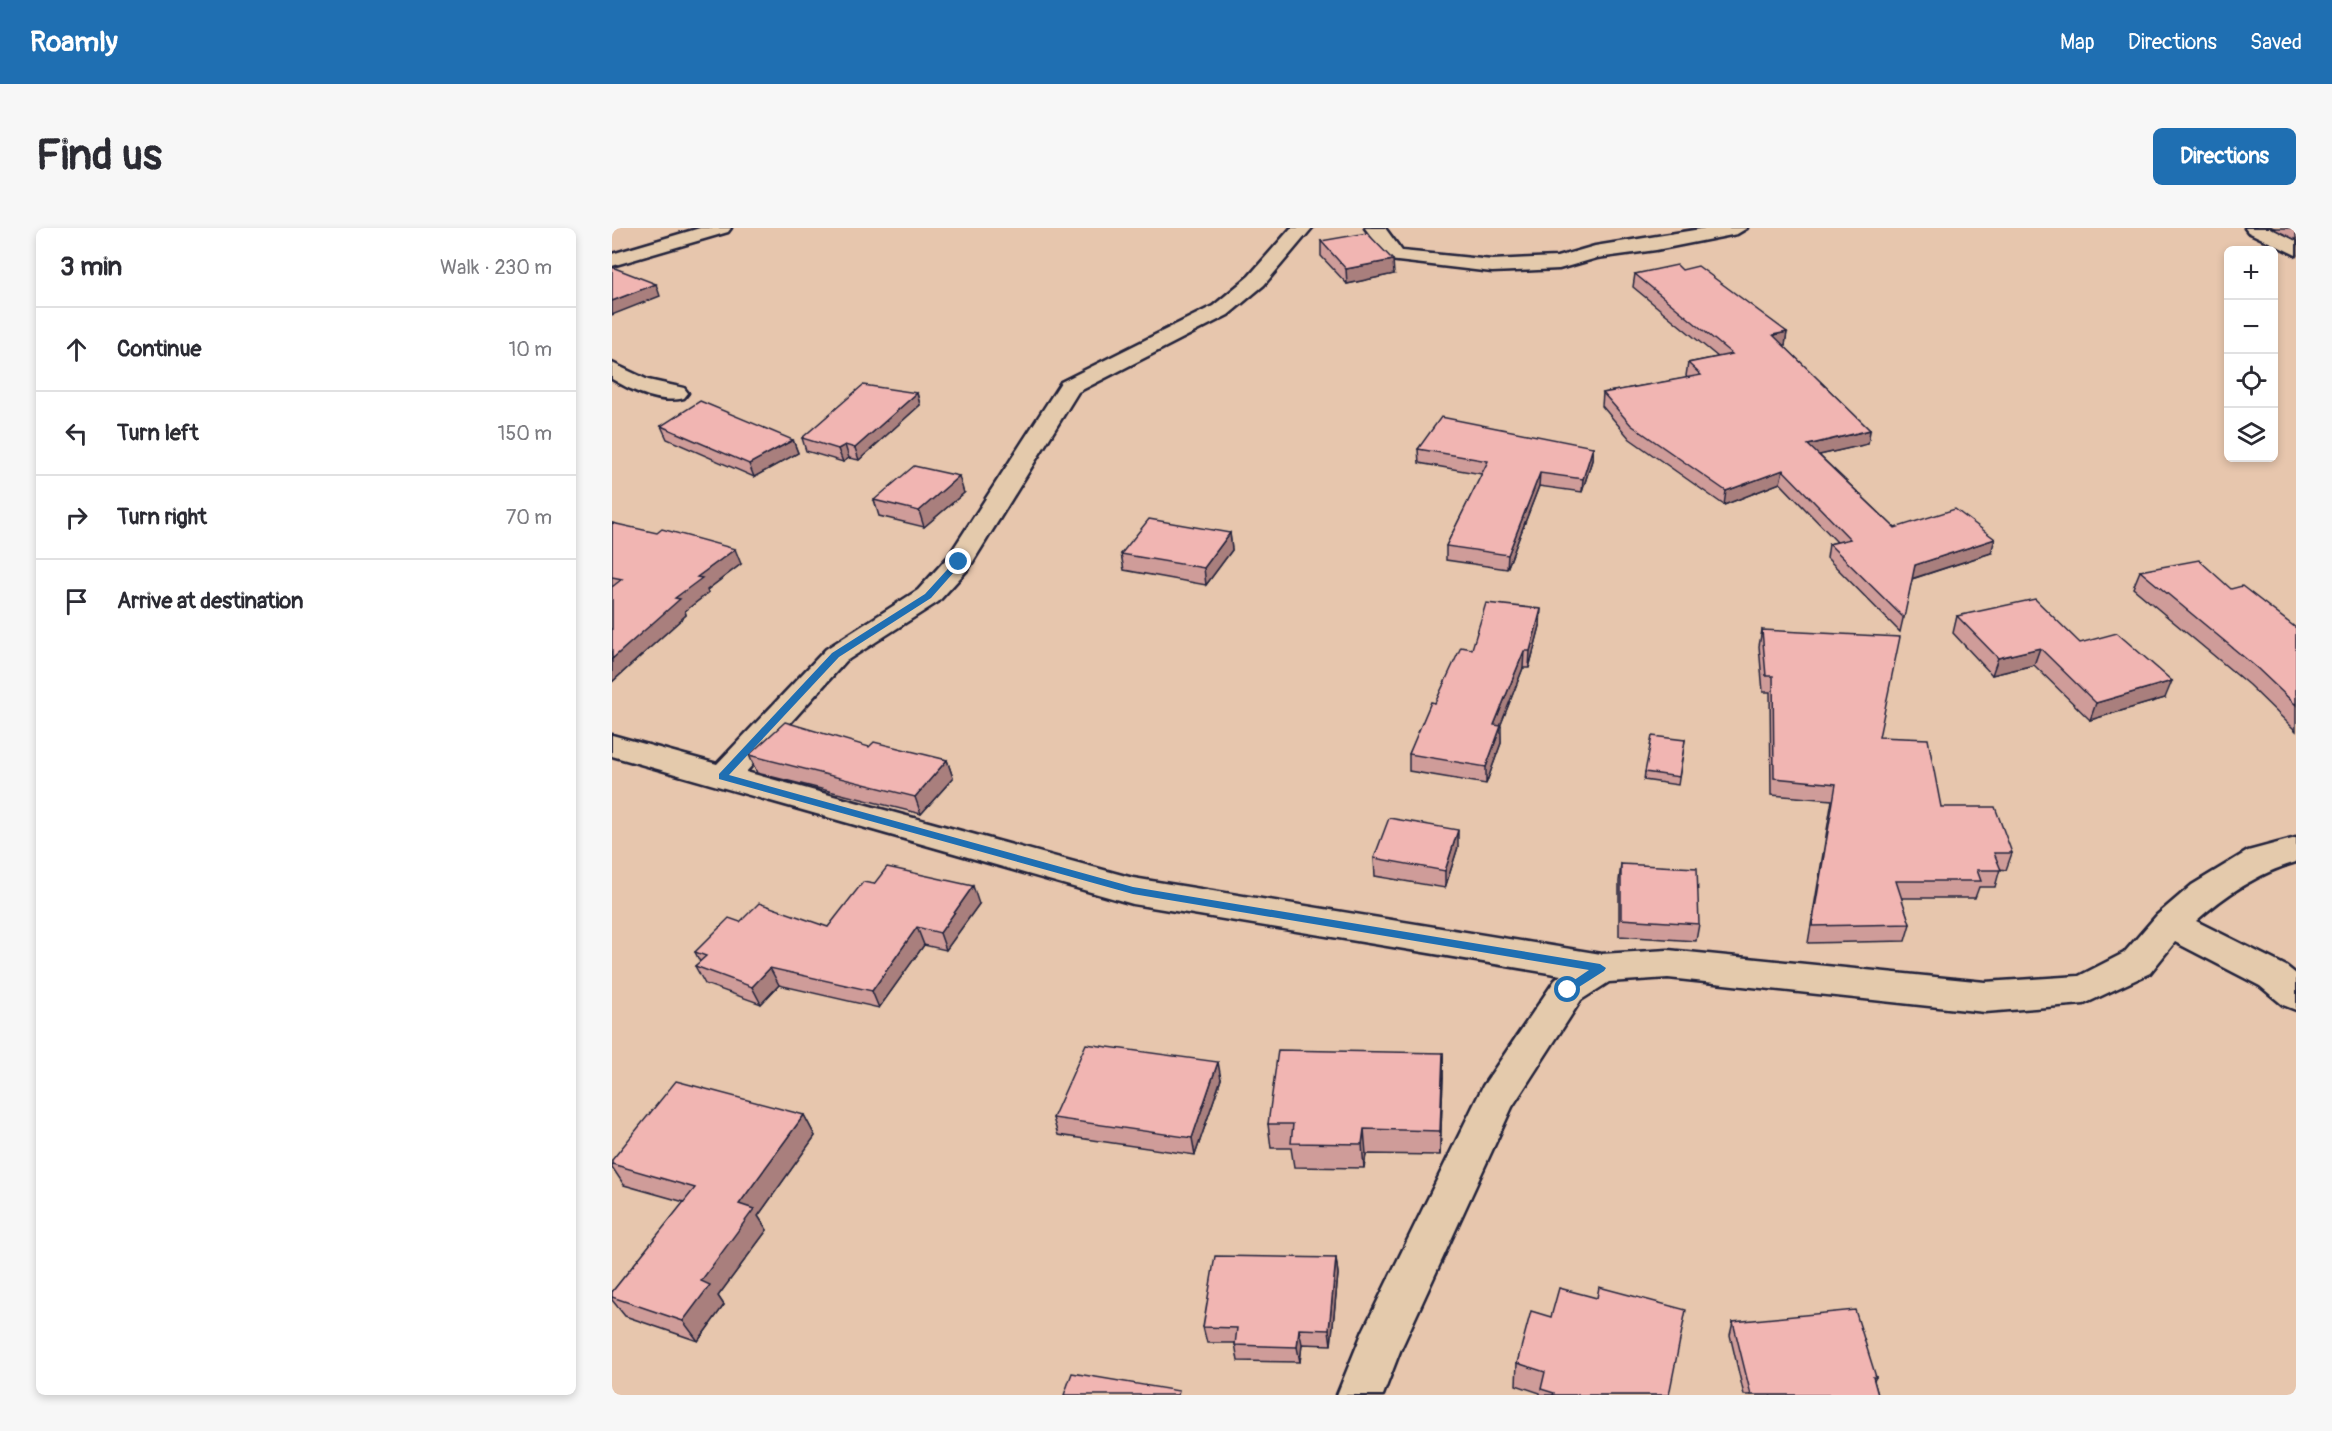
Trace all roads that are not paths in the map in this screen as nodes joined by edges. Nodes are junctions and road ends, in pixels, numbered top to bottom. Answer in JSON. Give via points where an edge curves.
{"nodes":[{"id":1,"x":722,"y":228,"type":"edge"},
{"id":2,"x":1302,"y":228,"type":"edge"},
{"id":3,"x":1375,"y":228,"type":"edge"},
{"id":4,"x":1737,"y":228,"type":"edge"},
{"id":5,"x":2255,"y":228,"type":"edge"},
{"id":6,"x":2296,"y":249,"type":"edge"},
{"id":7,"x":612,"y":260,"type":"edge"},
{"id":8,"x":612,"y":370,"type":"edge"},
{"id":9,"x":676,"y":393,"type":"dead end"},
{"id":10,"x":612,"y":745,"type":"edge"},
{"id":11,"x":723,"y":777,"type":"junction"},
{"id":12,"x":2296,"y":850,"type":"edge"},
{"id":13,"x":2170,"y":924,"type":"junction"},
{"id":14,"x":1600,"y":968,"type":"junction"},
{"id":15,"x":2296,"y":995,"type":"edge"},
{"id":16,"x":1360,"y":1395,"type":"edge"}],
"edges":[{"from":1,"to":7,"type":"street"},
{"from":2,"to":11,"type":"street","via":[[1232,302],[1069,387],[959,562],[928,596],[836,655]]},
{"from":3,"to":4,"type":"street","via":[[1396,256],[1492,266],[1559,263],[1595,252]]},
{"from":5,"to":6,"type":"street"},
{"from":8,"to":9,"type":"street","via":[[641,386]]},
{"from":10,"to":11,"type":"street"},
{"from":11,"to":14,"type":"street","via":[[1133,891]]},
{"from":12,"to":13,"type":"street","via":[[2260,860],[2204,894]]},
{"from":13,"to":14,"type":"street","via":[[2137,963],[2084,990],[1985,997],[1668,964]]},
{"from":13,"to":15,"type":"street","via":[[2273,976]]},
{"from":14,"to":16,"type":"street","via":[[1568,990],[1497,1098],[1379,1346]]}]}
